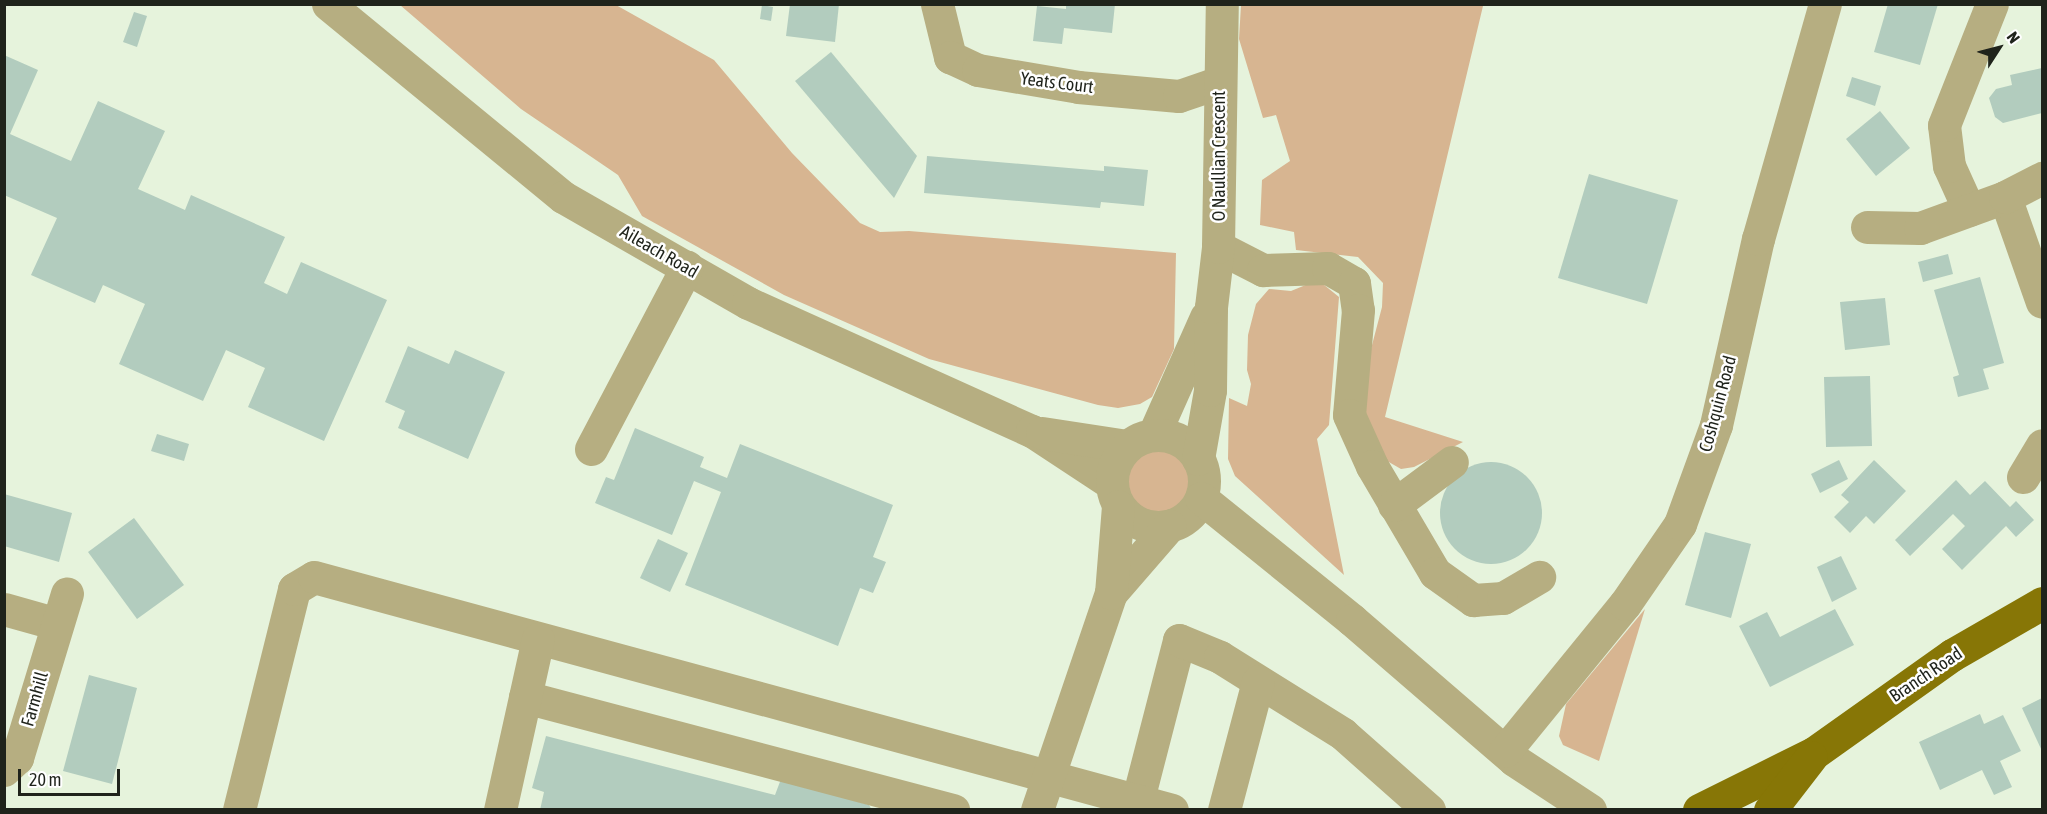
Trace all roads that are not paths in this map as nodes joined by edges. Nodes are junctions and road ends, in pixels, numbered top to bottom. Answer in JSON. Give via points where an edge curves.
{"nodes":[{"id":1,"x":328,"y":4,"type":"edge"},
{"id":2,"x":937,"y":4,"type":"edge"},
{"id":3,"x":1222,"y":4,"type":"edge"},
{"id":4,"x":1826,"y":4,"type":"edge"},
{"id":5,"x":1992,"y":4,"type":"edge"},
{"id":6,"x":1220,"y":82,"type":"junction"},
{"id":7,"x":2043,"y":178,"type":"edge"},
{"id":8,"x":2005,"y":197,"type":"junction"},
{"id":9,"x":1969,"y":210,"type":"junction"},
{"id":10,"x":1867,"y":227,"type":"dead end"},
{"id":11,"x":1218,"y":246,"type":"junction"},
{"id":12,"x":687,"y":267,"type":"junction"},
{"id":13,"x":2043,"y":302,"type":"edge"},
{"id":14,"x":1211,"y":307,"type":"junction"},
{"id":15,"x":1032,"y":431,"type":"junction"},
{"id":16,"x":1140,"y":440,"type":"junction"},
{"id":17,"x":2043,"y":445,"type":"edge"},
{"id":18,"x":591,"y":450,"type":"dead end"},
{"id":19,"x":1198,"y":459,"type":"junction"},
{"id":20,"x":1452,"y":462,"type":"dead end"},
{"id":21,"x":2024,"y":477,"type":"dead end"},
{"id":22,"x":1115,"y":495,"type":"junction"},
{"id":23,"x":1201,"y":498,"type":"junction"},
{"id":24,"x":1394,"y":505,"type":"junction"},
{"id":25,"x":1169,"y":526,"type":"junction"},
{"id":26,"x":1539,"y":577,"type":"dead end"},
{"id":27,"x":67,"y":593,"type":"dead end"},
{"id":28,"x":1111,"y":593,"type":"junction"},
{"id":29,"x":2043,"y":603,"type":"edge"},
{"id":30,"x":4,"y":609,"type":"edge"},
{"id":31,"x":57,"y":624,"type":"junction"},
{"id":32,"x":538,"y":639,"type":"junction"},
{"id":33,"x":1258,"y":681,"type":"junction"},
{"id":34,"x":525,"y":697,"type":"junction"},
{"id":35,"x":1814,"y":753,"type":"junction"},
{"id":36,"x":1509,"y":756,"type":"junction"},
{"id":37,"x":4,"y":770,"type":"edge"},
{"id":38,"x":1046,"y":776,"type":"junction"},
{"id":39,"x":1138,"y":799,"type":"junction"},
{"id":40,"x":239,"y":810,"type":"edge"},
{"id":41,"x":500,"y":810,"type":"edge"},
{"id":42,"x":952,"y":810,"type":"edge"},
{"id":43,"x":1037,"y":810,"type":"edge"},
{"id":44,"x":1172,"y":810,"type":"edge"},
{"id":45,"x":1224,"y":810,"type":"edge"},
{"id":46,"x":1429,"y":810,"type":"edge"},
{"id":47,"x":1548,"y":810,"type":"edge"},
{"id":48,"x":1590,"y":810,"type":"edge"},
{"id":49,"x":1699,"y":810,"type":"edge"},
{"id":50,"x":1770,"y":810,"type":"edge"}],
"edges":[{"from":1,"to":12,"type":"street","name":"Aileach Road","via":[[563,197]]},
{"from":2,"to":6,"type":"street","name":"Yeats Court","via":[[950,57],[978,70],[1078,87],[1179,96]]},
{"from":3,"to":6,"type":"street","name":"O Naullian Crescent"},
{"from":4,"to":36,"type":"street","name":"Coshquin Road","via":[[1758,239],[1716,425],[1680,524],[1625,604]]},
{"from":5,"to":9,"type":"street","via":[[1944,124],[1949,166]]},
{"from":6,"to":11,"type":"street","name":"O Naullian Crescent"},
{"from":7,"to":8,"type":"street"},
{"from":8,"to":9,"type":"street"},
{"from":8,"to":13,"type":"street"},
{"from":9,"to":10,"type":"street","via":[[1920,228]]},
{"from":11,"to":14,"type":"street","name":"O Naullian Crescent"},
{"from":11,"to":24,"type":"street","via":[[1263,270],[1328,268],[1354,283],[1358,309],[1349,415]]},
{"from":12,"to":15,"type":"street","name":"Aileach Road","via":[[748,303]]},
{"from":12,"to":18,"type":"street"},
{"from":14,"to":16,"type":"street","name":"O Naullian Crescent"},
{"from":14,"to":19,"type":"street","name":"O Naullian Crescent","via":[[1210,390]]},
{"from":15,"to":16,"type":"street","name":"Aileach Road"},
{"from":15,"to":22,"type":"street","name":"Aileach Road"},
{"from":16,"to":19,"type":"street","via":[[1179,440]]},
{"from":16,"to":22,"type":"street","via":[[1115,463]]},
{"from":17,"to":21,"type":"street"},
{"from":19,"to":23,"type":"street","via":[[1203,471]]},
{"from":20,"to":24,"type":"street"},
{"from":22,"to":25,"type":"street","via":[[1140,524]]},
{"from":22,"to":28,"type":"street"},
{"from":23,"to":25,"type":"street","via":[[1188,516]]},
{"from":23,"to":36,"type":"street","via":[[1352,620]]},
{"from":24,"to":26,"type":"street","via":[[1435,573],[1473,600],[1503,598]]},
{"from":25,"to":28,"type":"street"},
{"from":27,"to":31,"type":"street","name":"Farmhill"},
{"from":28,"to":38,"type":"street"},
{"from":29,"to":35,"type":"main road","name":"Branch Road","via":[[1952,655]]},
{"from":30,"to":31,"type":"street"},
{"from":31,"to":37,"type":"street","name":"Farmhill","via":[[17,758]]},
{"from":32,"to":34,"type":"street"},
{"from":32,"to":38,"type":"street"},
{"from":32,"to":40,"type":"street","via":[[314,577],[294,589]]},
{"from":33,"to":39,"type":"street","via":[[1220,657],[1179,640]]},
{"from":33,"to":45,"type":"street"},
{"from":33,"to":46,"type":"street","via":[[1343,734]]},
{"from":34,"to":41,"type":"street"},
{"from":34,"to":42,"type":"street"},
{"from":35,"to":49,"type":"main road","name":"Branch Road","via":[[1731,790]]},
{"from":35,"to":50,"type":"main road","name":"Branch Road"},
{"from":36,"to":47,"type":"street"},
{"from":36,"to":48,"type":"street"},
{"from":38,"to":39,"type":"street"},
{"from":38,"to":43,"type":"street"},
{"from":39,"to":44,"type":"street"}]}
